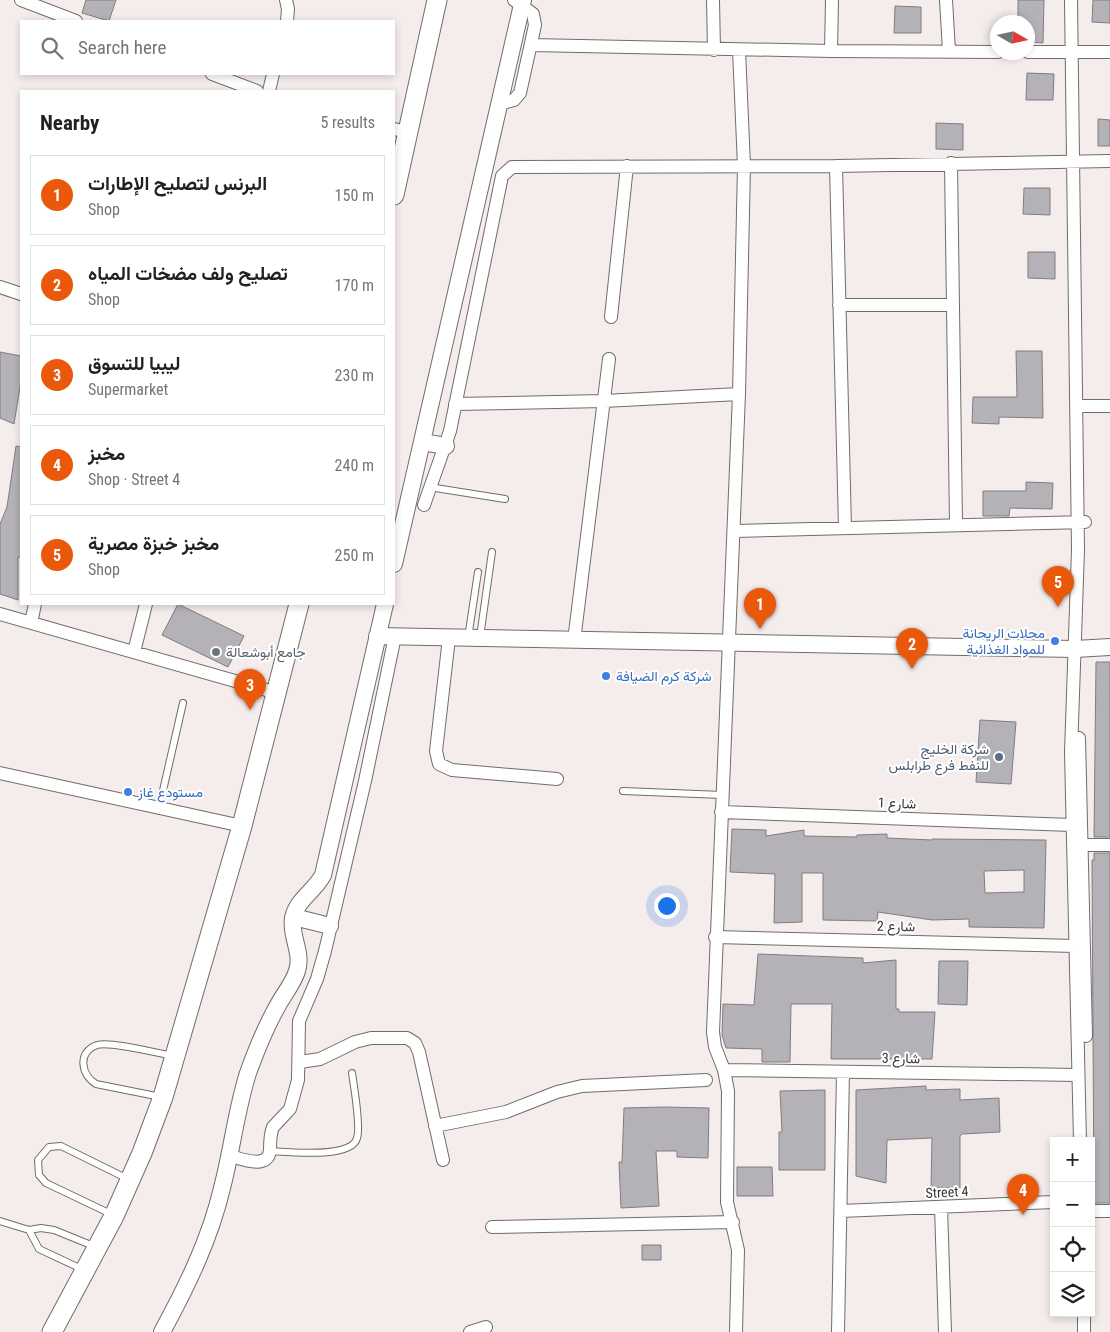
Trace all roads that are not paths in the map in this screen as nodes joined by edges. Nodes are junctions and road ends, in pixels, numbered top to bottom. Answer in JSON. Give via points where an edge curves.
{"nodes":[{"id":1,"x":21,"y":0,"type":"edge"},
{"id":2,"x":286,"y":0,"type":"edge"},
{"id":3,"x":437,"y":0,"type":"edge"},
{"id":4,"x":714,"y":0,"type":"edge"},
{"id":5,"x":832,"y":0,"type":"edge"},
{"id":6,"x":946,"y":0,"type":"edge"},
{"id":7,"x":1071,"y":0,"type":"edge"},
{"id":8,"x":1078,"y":0,"type":"edge"},
{"id":9,"x":520,"y":1,"type":"edge"},
{"id":10,"x":38,"y":3,"type":"edge"},
{"id":11,"x":74,"y":20,"type":"edge"},
{"id":12,"x":287,"y":20,"type":"edge"},
{"id":13,"x":531,"y":45,"type":"junction"},
{"id":14,"x":714,"y":50,"type":"junction"},
{"id":15,"x":739,"y":50,"type":"junction"},
{"id":16,"x":831,"y":51,"type":"junction"},
{"id":17,"x":949,"y":52,"type":"junction"},
{"id":18,"x":990,"y":52,"type":"edge"},
{"id":19,"x":1035,"y":52,"type":"edge"},
{"id":20,"x":1075,"y":52,"type":"junction"},
{"id":21,"x":1110,"y":52,"type":"edge"},
{"id":22,"x":215,"y":75,"type":"edge"},
{"id":23,"x":273,"y":75,"type":"edge"},
{"id":24,"x":254,"y":90,"type":"edge"},
{"id":25,"x":269,"y":90,"type":"edge"},
{"id":26,"x":499,"y":104,"type":"junction"},
{"id":27,"x":400,"y":130,"type":"edge"},
{"id":28,"x":1077,"y":160,"type":"junction"},
{"id":29,"x":1110,"y":161,"type":"edge"},
{"id":30,"x":950,"y":163,"type":"junction"},
{"id":31,"x":627,"y":166,"type":"junction"},
{"id":32,"x":744,"y":166,"type":"junction"},
{"id":33,"x":836,"y":166,"type":"junction"},
{"id":34,"x":395,"y":184,"type":"edge"},
{"id":35,"x":0,"y":287,"type":"edge"},
{"id":36,"x":20,"y":294,"type":"edge"},
{"id":37,"x":839,"y":305,"type":"junction"},
{"id":38,"x":953,"y":305,"type":"junction"},
{"id":39,"x":611,"y":317,"type":"dead end"},
{"id":40,"x":609,"y":359,"type":"dead end"},
{"id":41,"x":739,"y":394,"type":"junction"},
{"id":42,"x":604,"y":401,"type":"junction"},
{"id":43,"x":455,"y":404,"type":"junction"},
{"id":44,"x":1082,"y":406,"type":"junction"},
{"id":45,"x":1110,"y":406,"type":"edge"},
{"id":46,"x":422,"y":442,"type":"junction"},
{"id":47,"x":446,"y":446,"type":"junction"},
{"id":48,"x":429,"y":487,"type":"junction"},
{"id":49,"x":505,"y":499,"type":"dead end"},
{"id":50,"x":424,"y":505,"type":"dead end"},
{"id":51,"x":1082,"y":522,"type":"junction"},
{"id":52,"x":956,"y":524,"type":"junction"},
{"id":53,"x":844,"y":528,"type":"junction"},
{"id":54,"x":734,"y":531,"type":"junction"},
{"id":55,"x":492,"y":552,"type":"dead end"},
{"id":56,"x":395,"y":560,"type":"edge"},
{"id":57,"x":478,"y":572,"type":"dead end"},
{"id":58,"x":35,"y":605,"type":"edge"},
{"id":59,"x":146,"y":605,"type":"edge"},
{"id":60,"x":298,"y":605,"type":"edge"},
{"id":61,"x":385,"y":605,"type":"edge"},
{"id":62,"x":0,"y":614,"type":"edge"},
{"id":63,"x":31,"y":623,"type":"junction"},
{"id":64,"x":378,"y":636,"type":"junction"},
{"id":65,"x":396,"y":636,"type":"junction"},
{"id":66,"x":449,"y":638,"type":"junction"},
{"id":67,"x":474,"y":639,"type":"junction"},
{"id":68,"x":574,"y":640,"type":"junction"},
{"id":69,"x":728,"y":642,"type":"junction"},
{"id":70,"x":1110,"y":647,"type":"edge"},
{"id":71,"x":1078,"y":649,"type":"junction"},
{"id":72,"x":134,"y":652,"type":"junction"},
{"id":73,"x":277,"y":693,"type":"junction"},
{"id":74,"x":183,"y":703,"type":"dead end"},
{"id":75,"x":0,"y":773,"type":"edge"},
{"id":76,"x":557,"y":779,"type":"dead end"},
{"id":77,"x":623,"y":791,"type":"dead end"},
{"id":78,"x":722,"y":795,"type":"junction"},
{"id":79,"x":159,"y":808,"type":"junction"},
{"id":80,"x":721,"y":812,"type":"junction"},
{"id":81,"x":1072,"y":824,"type":"junction"},
{"id":82,"x":242,"y":826,"type":"junction"},
{"id":83,"x":1077,"y":845,"type":"junction"},
{"id":84,"x":1110,"y":845,"type":"edge"},
{"id":85,"x":294,"y":917,"type":"junction"},
{"id":86,"x":330,"y":926,"type":"junction"},
{"id":87,"x":715,"y":937,"type":"junction"},
{"id":88,"x":1075,"y":946,"type":"junction"},
{"id":89,"x":176,"y":1056,"type":"junction"},
{"id":90,"x":300,"y":1062,"type":"junction"},
{"id":91,"x":724,"y":1070,"type":"junction"},
{"id":92,"x":843,"y":1072,"type":"junction"},
{"id":93,"x":352,"y":1073,"type":"dead end"},
{"id":94,"x":1078,"y":1075,"type":"junction"},
{"id":95,"x":706,"y":1080,"type":"dead end"},
{"id":96,"x":163,"y":1097,"type":"junction"},
{"id":97,"x":435,"y":1126,"type":"junction"},
{"id":98,"x":1080,"y":1137,"type":"edge"},
{"id":99,"x":1087,"y":1137,"type":"edge"},
{"id":100,"x":270,"y":1151,"type":"junction"},
{"id":101,"x":230,"y":1156,"type":"junction"},
{"id":102,"x":443,"y":1160,"type":"dead end"},
{"id":103,"x":131,"y":1180,"type":"junction"},
{"id":104,"x":1050,"y":1202,"type":"edge"},
{"id":105,"x":941,"y":1207,"type":"junction"},
{"id":106,"x":841,"y":1211,"type":"junction"},
{"id":107,"x":1095,"y":1211,"type":"edge"},
{"id":108,"x":1110,"y":1211,"type":"edge"},
{"id":109,"x":114,"y":1216,"type":"junction"},
{"id":110,"x":0,"y":1221,"type":"edge"},
{"id":111,"x":733,"y":1222,"type":"junction"},
{"id":112,"x":492,"y":1227,"type":"dead end"},
{"id":113,"x":28,"y":1230,"type":"junction"},
{"id":114,"x":97,"y":1248,"type":"junction"},
{"id":115,"x":86,"y":1270,"type":"junction"},
{"id":116,"x":1084,"y":1317,"type":"edge"},
{"id":117,"x":486,"y":1327,"type":"dead end"},
{"id":118,"x":52,"y":1332,"type":"edge"},
{"id":119,"x":162,"y":1332,"type":"edge"},
{"id":120,"x":470,"y":1332,"type":"edge"},
{"id":121,"x":736,"y":1332,"type":"edge"},
{"id":122,"x":838,"y":1332,"type":"edge"},
{"id":123,"x":945,"y":1332,"type":"edge"},
{"id":124,"x":1084,"y":1332,"type":"edge"}],
"edges":[{"from":1,"to":10,"type":"street"},
{"from":2,"to":12,"type":"street"},
{"from":3,"to":27,"type":"main road"},
{"from":4,"to":14,"type":"street"},
{"from":5,"to":16,"type":"street"},
{"from":6,"to":17,"type":"street"},
{"from":7,"to":20,"type":"street"},
{"from":8,"to":20,"type":"street"},
{"from":9,"to":13,"type":"street","via":[[535,18]]},
{"from":9,"to":26,"type":"street"},
{"from":10,"to":11,"type":"street"},
{"from":13,"to":14,"type":"street"},
{"from":13,"to":26,"type":"street","via":[[520,94],[514,100]]},
{"from":14,"to":15,"type":"street"},
{"from":15,"to":16,"type":"street"},
{"from":15,"to":32,"type":"street"},
{"from":16,"to":17,"type":"street"},
{"from":17,"to":18,"type":"street"},
{"from":19,"to":20,"type":"street"},
{"from":20,"to":21,"type":"street"},
{"from":20,"to":28,"type":"street"},
{"from":22,"to":24,"type":"street"},
{"from":23,"to":25,"type":"street"},
{"from":26,"to":46,"type":"street"},
{"from":27,"to":34,"type":"main road"},
{"from":28,"to":29,"type":"street"},
{"from":28,"to":30,"type":"street"},
{"from":28,"to":44,"type":"street"},
{"from":30,"to":33,"type":"street"},
{"from":30,"to":38,"type":"street"},
{"from":31,"to":32,"type":"street"},
{"from":31,"to":39,"type":"street"},
{"from":31,"to":43,"type":"street","via":[[517,165],[505,172]]},
{"from":32,"to":33,"type":"street"},
{"from":32,"to":41,"type":"street"},
{"from":33,"to":37,"type":"street"},
{"from":35,"to":36,"type":"street"},
{"from":37,"to":38,"type":"street"},
{"from":37,"to":53,"type":"street"},
{"from":38,"to":52,"type":"street"},
{"from":40,"to":42,"type":"street"},
{"from":41,"to":42,"type":"street"},
{"from":41,"to":54,"type":"street"},
{"from":42,"to":43,"type":"street"},
{"from":42,"to":68,"type":"street"},
{"from":43,"to":47,"type":"street"},
{"from":44,"to":45,"type":"street"},
{"from":44,"to":51,"type":"street"},
{"from":46,"to":47,"type":"street"},
{"from":46,"to":56,"type":"street"},
{"from":47,"to":48,"type":"street"},
{"from":48,"to":49,"type":"lane"},
{"from":48,"to":50,"type":"street"},
{"from":51,"to":52,"type":"street"},
{"from":51,"to":71,"type":"street"},
{"from":52,"to":53,"type":"street"},
{"from":53,"to":54,"type":"street"},
{"from":54,"to":69,"type":"street"},
{"from":55,"to":67,"type":"lane"},
{"from":57,"to":67,"type":"lane"},
{"from":58,"to":63,"type":"street"},
{"from":59,"to":72,"type":"street"},
{"from":60,"to":73,"type":"main road"},
{"from":61,"to":64,"type":"street"},
{"from":62,"to":63,"type":"street"},
{"from":63,"to":72,"type":"street"},
{"from":64,"to":65,"type":"street"},
{"from":64,"to":85,"type":"street","via":[[323,875],[299,903]]},
{"from":65,"to":66,"type":"street"},
{"from":65,"to":86,"type":"street"},
{"from":66,"to":67,"type":"street"},
{"from":66,"to":76,"type":"street","via":[[436,751],[439,764],[452,770]]},
{"from":67,"to":68,"type":"street"},
{"from":68,"to":69,"type":"street"},
{"from":69,"to":71,"type":"street"},
{"from":69,"to":78,"type":"street"},
{"from":70,"to":71,"type":"street"},
{"from":71,"to":81,"type":"street","via":[[1071,752]]},
{"from":71,"to":83,"type":"street"},
{"from":72,"to":73,"type":"street"},
{"from":73,"to":82,"type":"main road"},
{"from":74,"to":79,"type":"lane"},
{"from":75,"to":79,"type":"street"},
{"from":77,"to":78,"type":"lane"},
{"from":78,"to":80,"type":"street"},
{"from":79,"to":82,"type":"street"},
{"from":80,"to":81,"type":"street","name":"شارع 1"},
{"from":80,"to":87,"type":"street"},
{"from":81,"to":83,"type":"street"},
{"from":82,"to":89,"type":"main road"},
{"from":83,"to":84,"type":"street"},
{"from":83,"to":88,"type":"street"},
{"from":83,"to":99,"type":"street"},
{"from":85,"to":86,"type":"street"},
{"from":85,"to":101,"type":"street","via":[[299,960],[297,973],[255,1056],[242,1097]]},
{"from":86,"to":90,"type":"street","via":[[322,965],[299,1021]]},
{"from":87,"to":88,"type":"street","name":"شارع 2"},
{"from":87,"to":91,"type":"street","via":[[713,1039]]},
{"from":88,"to":94,"type":"street"},
{"from":89,"to":96,"type":"main road"},
{"from":89,"to":96,"type":"lane","via":[[102,1044],[91,1048],[84,1058],[86,1076],[96,1084]]},
{"from":90,"to":97,"type":"street","via":[[325,1057],[363,1040],[408,1038],[418,1047]]},
{"from":90,"to":100,"type":"street","via":[[292,1103],[273,1127]]},
{"from":91,"to":92,"type":"street","name":"شارع 3"},
{"from":91,"to":111,"type":"street","via":[[728,1091],[727,1202]]},
{"from":92,"to":94,"type":"street","name":"شارع 3"},
{"from":92,"to":106,"type":"street"},
{"from":93,"to":100,"type":"lane","via":[[358,1134],[353,1146],[326,1152]]},
{"from":94,"to":98,"type":"street"},
{"from":95,"to":97,"type":"street","via":[[582,1086],[506,1112]]},
{"from":96,"to":103,"type":"main road"},
{"from":97,"to":102,"type":"street"},
{"from":100,"to":101,"type":"street","via":[[268,1158],[260,1162]]},
{"from":101,"to":119,"type":"street","via":[[204,1245]]},
{"from":103,"to":109,"type":"main road"},
{"from":103,"to":109,"type":"lane","via":[[61,1146],[49,1147],[38,1160],[39,1175],[46,1183]]},
{"from":104,"to":105,"type":"street","name":"Street 4"},
{"from":105,"to":106,"type":"street","name":"Street 4"},
{"from":105,"to":123,"type":"street"},
{"from":106,"to":122,"type":"street"},
{"from":107,"to":108,"type":"street"},
{"from":109,"to":114,"type":"main road"},
{"from":110,"to":113,"type":"lane"},
{"from":111,"to":112,"type":"street"},
{"from":111,"to":121,"type":"street","via":[[738,1250]]},
{"from":113,"to":114,"type":"lane","via":[[54,1230]]},
{"from":113,"to":115,"type":"lane","via":[[34,1244],[45,1253]]},
{"from":114,"to":115,"type":"main road"},
{"from":115,"to":118,"type":"main road"},
{"from":116,"to":124,"type":"street"},
{"from":117,"to":120,"type":"street"}]}
